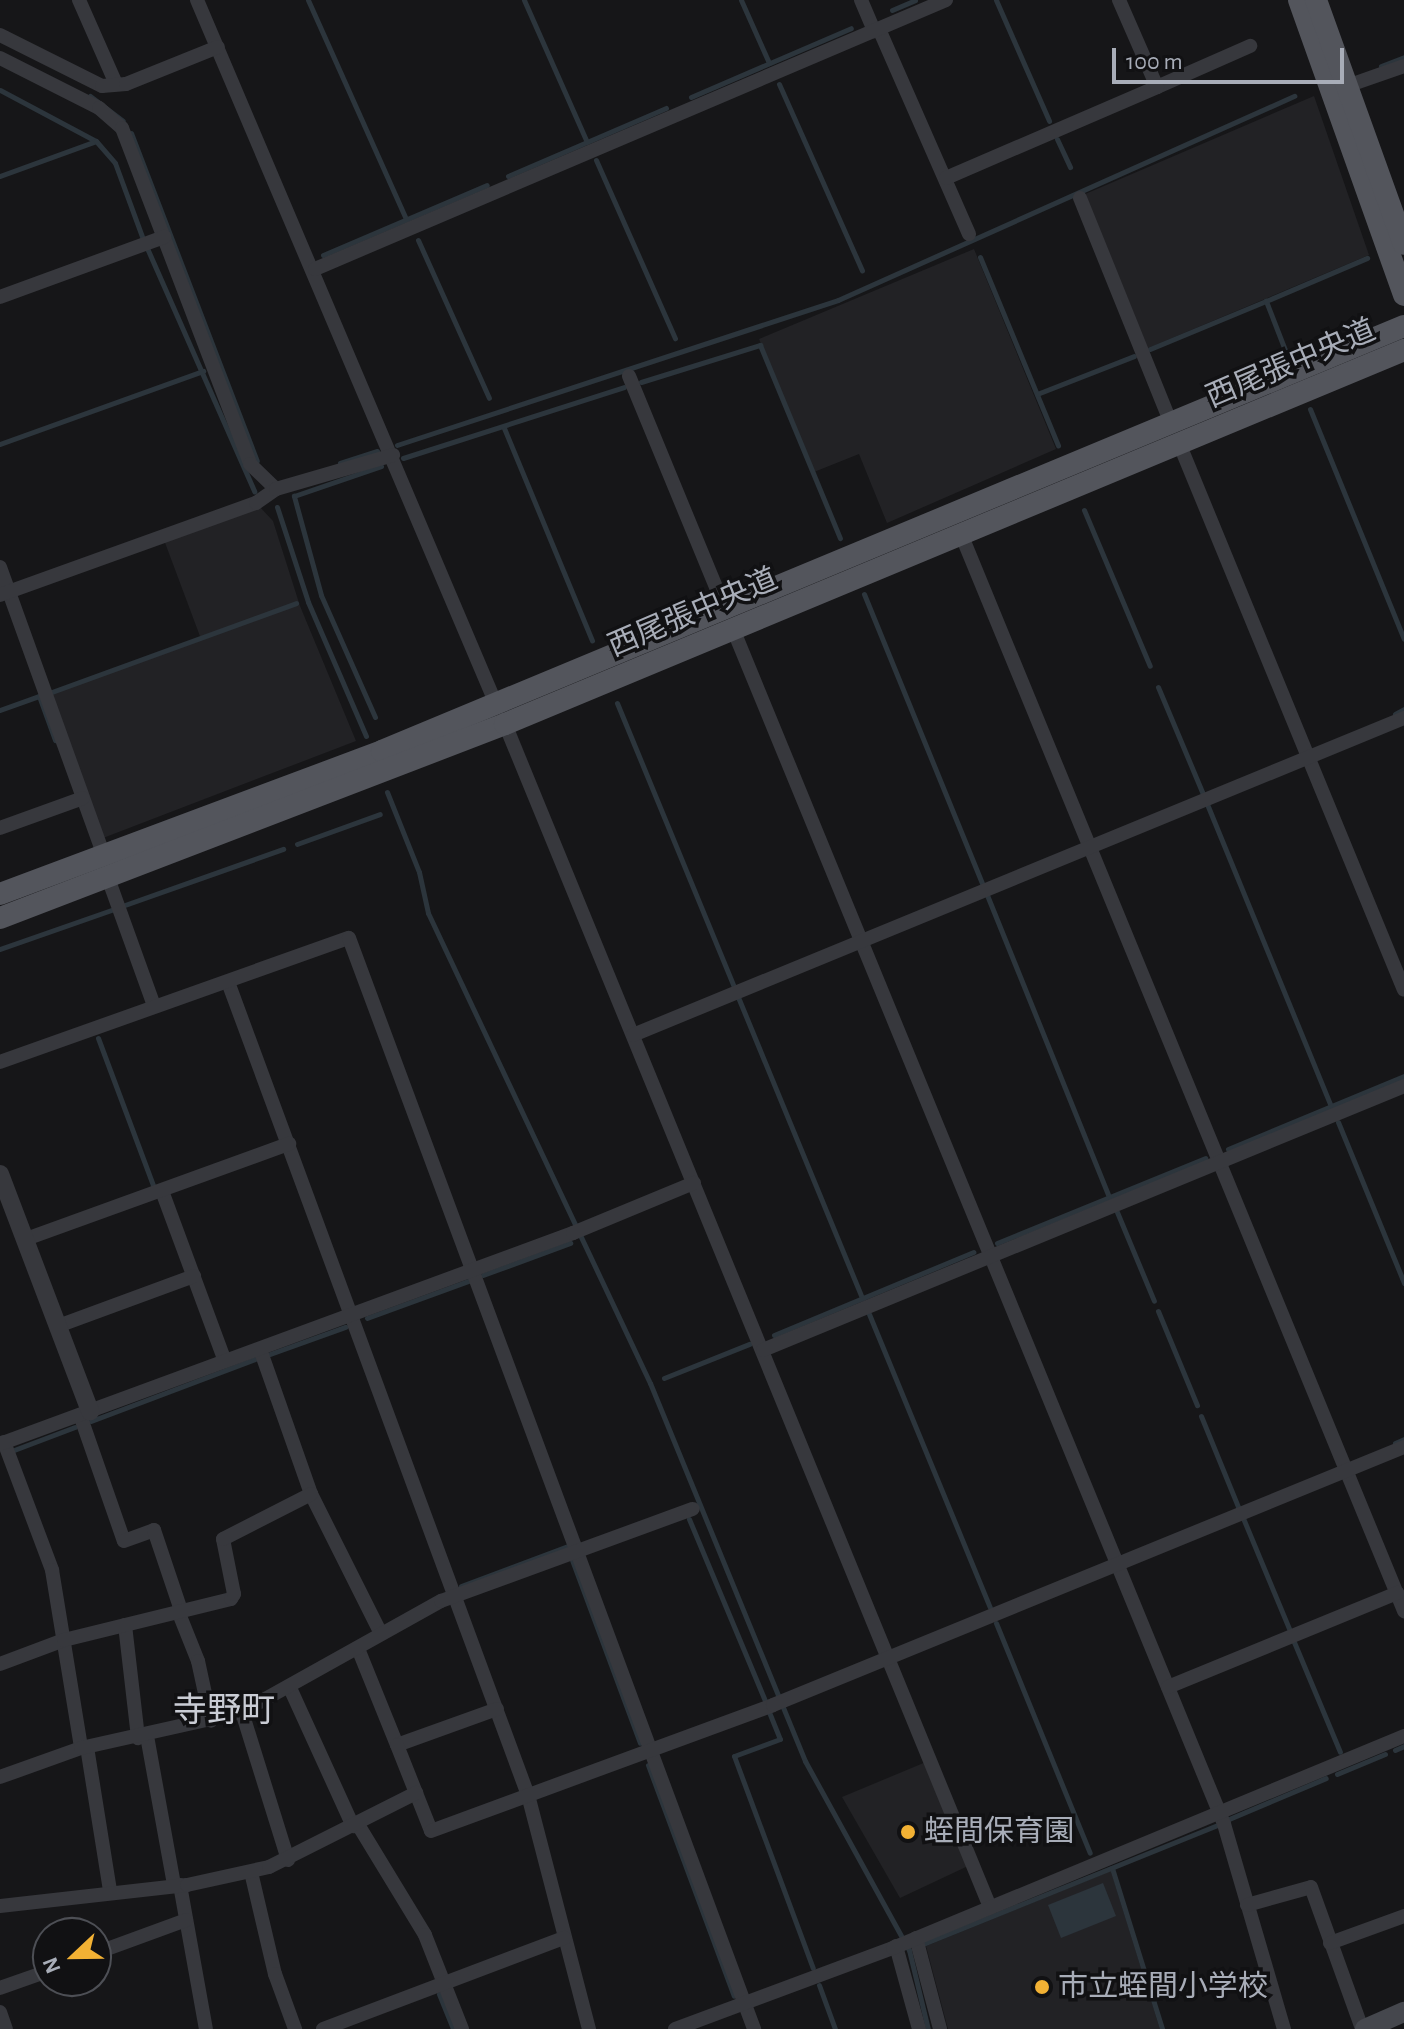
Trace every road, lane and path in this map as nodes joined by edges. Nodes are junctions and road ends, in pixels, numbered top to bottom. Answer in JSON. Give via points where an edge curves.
{"nodes":[{"id":1,"x":79,"y":0,"type":"edge"},
{"id":2,"x":197,"y":0,"type":"edge"},
{"id":3,"x":861,"y":0,"type":"edge"},
{"id":4,"x":946,"y":0,"type":"edge"},
{"id":5,"x":1119,"y":0,"type":"edge"},
{"id":6,"x":1299,"y":0,"type":"edge"},
{"id":7,"x":1316,"y":0,"type":"edge"},
{"id":8,"x":876,"y":30,"type":"junction"},
{"id":9,"x":0,"y":35,"type":"edge"},
{"id":10,"x":1250,"y":46,"type":"dead end"},
{"id":11,"x":218,"y":47,"type":"junction"},
{"id":12,"x":0,"y":58,"type":"edge"},
{"id":13,"x":1404,"y":66,"type":"edge"},
{"id":14,"x":116,"y":84,"type":"junction"},
{"id":15,"x":1347,"y":86,"type":"junction"},
{"id":16,"x":1157,"y":87,"type":"junction"},
{"id":17,"x":946,"y":178,"type":"junction"},
{"id":18,"x":1080,"y":198,"type":"dead end"},
{"id":19,"x":969,"y":234,"type":"dead end"},
{"id":20,"x":164,"y":237,"type":"junction"},
{"id":21,"x":1404,"y":244,"type":"edge"},
{"id":22,"x":315,"y":269,"type":"junction"},
{"id":23,"x":1404,"y":295,"type":"edge"},
{"id":24,"x":0,"y":297,"type":"edge"},
{"id":25,"x":1404,"y":326,"type":"edge"},
{"id":26,"x":1404,"y":350,"type":"edge"},
{"id":27,"x":629,"y":376,"type":"dead end"},
{"id":28,"x":1175,"y":433,"type":"junction"},
{"id":29,"x":393,"y":455,"type":"junction"},
{"id":30,"x":276,"y":489,"type":"junction"},
{"id":31,"x":961,"y":534,"type":"junction"},
{"id":32,"x":0,"y":567,"type":"edge"},
{"id":33,"x":4,"y":593,"type":"edge"},
{"id":34,"x":729,"y":619,"type":"junction"},
{"id":35,"x":501,"y":714,"type":"junction"},
{"id":36,"x":1404,"y":718,"type":"edge"},
{"id":37,"x":1308,"y":757,"type":"junction"},
{"id":38,"x":83,"y":798,"type":"junction"},
{"id":39,"x":0,"y":828,"type":"edge"},
{"id":40,"x":1090,"y":847,"type":"junction"},
{"id":41,"x":106,"y":867,"type":"junction"},
{"id":42,"x":0,"y":894,"type":"edge"},
{"id":43,"x":0,"y":918,"type":"edge"},
{"id":44,"x":862,"y":941,"type":"junction"},
{"id":45,"x":228,"y":982,"type":"junction"},
{"id":46,"x":1404,"y":990,"type":"edge"},
{"id":47,"x":154,"y":1006,"type":"junction"},
{"id":48,"x":633,"y":1035,"type":"junction"},
{"id":49,"x":0,"y":1062,"type":"edge"},
{"id":50,"x":1404,"y":1086,"type":"edge"},
{"id":51,"x":289,"y":1144,"type":"junction"},
{"id":52,"x":1219,"y":1162,"type":"junction"},
{"id":53,"x":1,"y":1173,"type":"edge"},
{"id":54,"x":694,"y":1183,"type":"junction"},
{"id":55,"x":162,"y":1191,"type":"junction"},
{"id":56,"x":26,"y":1239,"type":"junction"},
{"id":57,"x":991,"y":1256,"type":"junction"},
{"id":58,"x":472,"y":1271,"type":"junction"},
{"id":59,"x":194,"y":1276,"type":"junction"},
{"id":60,"x":353,"y":1314,"type":"junction"},
{"id":61,"x":58,"y":1326,"type":"junction"},
{"id":62,"x":260,"y":1349,"type":"junction"},
{"id":63,"x":763,"y":1350,"type":"junction"},
{"id":64,"x":225,"y":1361,"type":"junction"},
{"id":65,"x":85,"y":1413,"type":"junction"},
{"id":66,"x":2,"y":1443,"type":"edge"},
{"id":67,"x":1404,"y":1447,"type":"edge"},
{"id":68,"x":1346,"y":1470,"type":"junction"},
{"id":69,"x":311,"y":1494,"type":"junction"},
{"id":70,"x":693,"y":1509,"type":"dead end"},
{"id":71,"x":577,"y":1553,"type":"junction"},
{"id":72,"x":1117,"y":1563,"type":"junction"},
{"id":73,"x":1397,"y":1593,"type":"junction"},
{"id":74,"x":457,"y":1596,"type":"junction"},
{"id":75,"x":180,"y":1611,"type":"junction"},
{"id":76,"x":1404,"y":1611,"type":"edge"},
{"id":77,"x":125,"y":1625,"type":"junction"},
{"id":78,"x":380,"y":1632,"type":"junction"},
{"id":79,"x":64,"y":1640,"type":"junction"},
{"id":80,"x":359,"y":1651,"type":"junction"},
{"id":81,"x":888,"y":1656,"type":"junction"},
{"id":82,"x":0,"y":1664,"type":"edge"},
{"id":83,"x":1168,"y":1687,"type":"junction"},
{"id":84,"x":290,"y":1688,"type":"junction"},
{"id":85,"x":497,"y":1709,"type":"junction"},
{"id":86,"x":242,"y":1712,"type":"junction"},
{"id":87,"x":211,"y":1721,"type":"junction"},
{"id":88,"x":1404,"y":1736,"type":"edge"},
{"id":89,"x":143,"y":1737,"type":"junction"},
{"id":90,"x":397,"y":1745,"type":"junction"},
{"id":91,"x":84,"y":1747,"type":"junction"},
{"id":92,"x":650,"y":1750,"type":"junction"},
{"id":93,"x":0,"y":1777,"type":"edge"},
{"id":94,"x":416,"y":1793,"type":"junction"},
{"id":95,"x":528,"y":1795,"type":"junction"},
{"id":96,"x":1219,"y":1812,"type":"junction"},
{"id":97,"x":355,"y":1824,"type":"junction"},
{"id":98,"x":288,"y":1860,"type":"junction"},
{"id":99,"x":251,"y":1872,"type":"junction"},
{"id":100,"x":177,"y":1885,"type":"junction"},
{"id":101,"x":110,"y":1891,"type":"junction"},
{"id":102,"x":1247,"y":1905,"type":"junction"},
{"id":103,"x":0,"y":1906,"type":"edge"},
{"id":104,"x":990,"y":1907,"type":"junction"},
{"id":105,"x":1404,"y":1916,"type":"edge"},
{"id":106,"x":186,"y":1920,"type":"junction"},
{"id":107,"x":564,"y":1938,"type":"junction"},
{"id":108,"x":906,"y":1942,"type":"junction"},
{"id":109,"x":1330,"y":1943,"type":"junction"},
{"id":110,"x":112,"y":1947,"type":"edge"},
{"id":111,"x":32,"y":1977,"type":"edge"},
{"id":112,"x":444,"y":1984,"type":"junction"},
{"id":113,"x":0,"y":1988,"type":"edge"},
{"id":114,"x":744,"y":2003,"type":"junction"},
{"id":115,"x":0,"y":2012,"type":"edge"},
{"id":116,"x":1404,"y":2012,"type":"edge"},
{"id":117,"x":6,"y":2029,"type":"edge"},
{"id":118,"x":206,"y":2029,"type":"edge"},
{"id":119,"x":295,"y":2029,"type":"edge"},
{"id":120,"x":323,"y":2029,"type":"edge"},
{"id":121,"x":462,"y":2029,"type":"edge"},
{"id":122,"x":589,"y":2029,"type":"edge"},
{"id":123,"x":675,"y":2029,"type":"edge"},
{"id":124,"x":754,"y":2029,"type":"edge"},
{"id":125,"x":919,"y":2029,"type":"edge"},
{"id":126,"x":940,"y":2029,"type":"edge"},
{"id":127,"x":1284,"y":2029,"type":"edge"},
{"id":128,"x":1364,"y":2029,"type":"edge"}],
"edges":[{"from":1,"to":14,"type":"street"},
{"from":2,"to":11,"type":"street"},
{"from":3,"to":8,"type":"street"},
{"from":4,"to":8,"type":"street"},
{"from":5,"to":16,"type":"street"},
{"from":6,"to":23,"type":"main road"},
{"from":7,"to":15,"type":"main road"},
{"from":8,"to":17,"type":"street"},
{"from":8,"to":22,"type":"street"},
{"from":9,"to":14,"type":"street","via":[[102,86]]},
{"from":10,"to":16,"type":"street"},
{"from":11,"to":14,"type":"street"},
{"from":11,"to":22,"type":"street"},
{"from":12,"to":20,"type":"street","via":[[99,108],[122,128]]},
{"from":13,"to":15,"type":"street"},
{"from":15,"to":21,"type":"main road"},
{"from":16,"to":17,"type":"street"},
{"from":17,"to":19,"type":"street"},
{"from":18,"to":28,"type":"street"},
{"from":20,"to":24,"type":"street"},
{"from":20,"to":30,"type":"street","via":[[250,464]]},
{"from":22,"to":29,"type":"street"},
{"from":25,"to":28,"type":"main road","name":"西尾張中央道"},
{"from":26,"to":28,"type":"main road","name":"西尾張中央道"},
{"from":27,"to":34,"type":"street"},
{"from":28,"to":31,"type":"main road","name":"西尾張中央道"},
{"from":28,"to":34,"type":"main road","name":"西尾張中央道"},
{"from":28,"to":37,"type":"street"},
{"from":29,"to":30,"type":"street"},
{"from":29,"to":35,"type":"street"},
{"from":30,"to":33,"type":"street","via":[[256,503]]},
{"from":31,"to":34,"type":"main road","name":"西尾張中央道"},
{"from":31,"to":40,"type":"street"},
{"from":32,"to":33,"type":"street"},
{"from":33,"to":38,"type":"street"},
{"from":34,"to":35,"type":"main road","name":"西尾張中央道"},
{"from":34,"to":44,"type":"street"},
{"from":35,"to":41,"type":"main road","name":"西尾張中央道"},
{"from":35,"to":48,"type":"street"},
{"from":36,"to":37,"type":"street"},
{"from":37,"to":40,"type":"street"},
{"from":37,"to":46,"type":"street"},
{"from":38,"to":39,"type":"street"},
{"from":38,"to":41,"type":"street"},
{"from":40,"to":44,"type":"street"},
{"from":40,"to":52,"type":"street"},
{"from":41,"to":42,"type":"main road","name":"西尾張中央道"},
{"from":41,"to":43,"type":"main road","name":"西尾張中央道"},
{"from":41,"to":47,"type":"street"},
{"from":44,"to":48,"type":"street"},
{"from":44,"to":57,"type":"street"},
{"from":45,"to":47,"type":"street"},
{"from":45,"to":51,"type":"street"},
{"from":45,"to":58,"type":"street","via":[[349,938]]},
{"from":47,"to":49,"type":"street"},
{"from":48,"to":54,"type":"street"},
{"from":50,"to":52,"type":"street"},
{"from":51,"to":55,"type":"street"},
{"from":51,"to":60,"type":"street"},
{"from":52,"to":57,"type":"street"},
{"from":52,"to":68,"type":"street"},
{"from":53,"to":56,"type":"street"},
{"from":54,"to":58,"type":"street"},
{"from":54,"to":63,"type":"street"},
{"from":55,"to":56,"type":"street"},
{"from":55,"to":59,"type":"street"},
{"from":56,"to":61,"type":"street"},
{"from":57,"to":63,"type":"street"},
{"from":57,"to":72,"type":"street"},
{"from":58,"to":60,"type":"street"},
{"from":58,"to":71,"type":"street"},
{"from":59,"to":61,"type":"street"},
{"from":59,"to":64,"type":"street"},
{"from":60,"to":62,"type":"street"},
{"from":60,"to":74,"type":"street"},
{"from":61,"to":65,"type":"street"},
{"from":62,"to":64,"type":"street"},
{"from":62,"to":69,"type":"street"},
{"from":63,"to":81,"type":"street"},
{"from":64,"to":65,"type":"street"},
{"from":65,"to":66,"type":"street"},
{"from":65,"to":75,"type":"street","via":[[124,1541],[154,1530]]},
{"from":66,"to":79,"type":"street","via":[[52,1570]]},
{"from":67,"to":68,"type":"street"},
{"from":68,"to":72,"type":"street"},
{"from":68,"to":73,"type":"street"},
{"from":69,"to":75,"type":"street","via":[[223,1539],[234,1594]]},
{"from":69,"to":78,"type":"street"},
{"from":70,"to":71,"type":"street"},
{"from":71,"to":74,"type":"street"},
{"from":71,"to":92,"type":"street"},
{"from":72,"to":81,"type":"street"},
{"from":72,"to":83,"type":"street"},
{"from":73,"to":76,"type":"street"},
{"from":73,"to":83,"type":"street"},
{"from":74,"to":78,"type":"street"},
{"from":74,"to":85,"type":"street"},
{"from":75,"to":77,"type":"street"},
{"from":75,"to":87,"type":"street"},
{"from":77,"to":79,"type":"street"},
{"from":77,"to":89,"type":"street"},
{"from":78,"to":80,"type":"street"},
{"from":79,"to":82,"type":"street"},
{"from":79,"to":91,"type":"street"},
{"from":80,"to":84,"type":"street"},
{"from":80,"to":90,"type":"street"},
{"from":81,"to":92,"type":"street"},
{"from":81,"to":104,"type":"street"},
{"from":83,"to":96,"type":"street"},
{"from":84,"to":86,"type":"street"},
{"from":84,"to":97,"type":"street"},
{"from":85,"to":90,"type":"street"},
{"from":85,"to":95,"type":"street"},
{"from":86,"to":87,"type":"street"},
{"from":86,"to":98,"type":"street"},
{"from":87,"to":89,"type":"street"},
{"from":88,"to":96,"type":"street"},
{"from":89,"to":91,"type":"street"},
{"from":89,"to":100,"type":"street"},
{"from":90,"to":94,"type":"street"},
{"from":91,"to":93,"type":"street"},
{"from":91,"to":101,"type":"street"},
{"from":92,"to":95,"type":"street"},
{"from":92,"to":114,"type":"street"},
{"from":94,"to":95,"type":"street","via":[[431,1831]]},
{"from":94,"to":97,"type":"street"},
{"from":95,"to":107,"type":"street"},
{"from":96,"to":102,"type":"street"},
{"from":96,"to":104,"type":"street"},
{"from":97,"to":98,"type":"street"},
{"from":97,"to":112,"type":"street","via":[[413,1911]]},
{"from":98,"to":99,"type":"street"},
{"from":99,"to":100,"type":"street"},
{"from":99,"to":119,"type":"street","via":[[275,1974]]},
{"from":100,"to":101,"type":"street"},
{"from":100,"to":106,"type":"street"},
{"from":101,"to":103,"type":"street"},
{"from":102,"to":109,"type":"street","via":[[1311,1887]]},
{"from":102,"to":127,"type":"street"},
{"from":104,"to":108,"type":"street"},
{"from":105,"to":109,"type":"street"},
{"from":106,"to":110,"type":"street"},
{"from":106,"to":118,"type":"street"},
{"from":107,"to":112,"type":"street"},
{"from":107,"to":122,"type":"street"},
{"from":108,"to":114,"type":"street"},
{"from":108,"to":125,"type":"street"},
{"from":108,"to":126,"type":"street"},
{"from":109,"to":128,"type":"street"},
{"from":111,"to":113,"type":"street"},
{"from":112,"to":120,"type":"street"},
{"from":112,"to":121,"type":"street"},
{"from":114,"to":123,"type":"street"},
{"from":114,"to":124,"type":"street"},
{"from":115,"to":117,"type":"street"},
{"from":116,"to":128,"type":"main road"}]}
